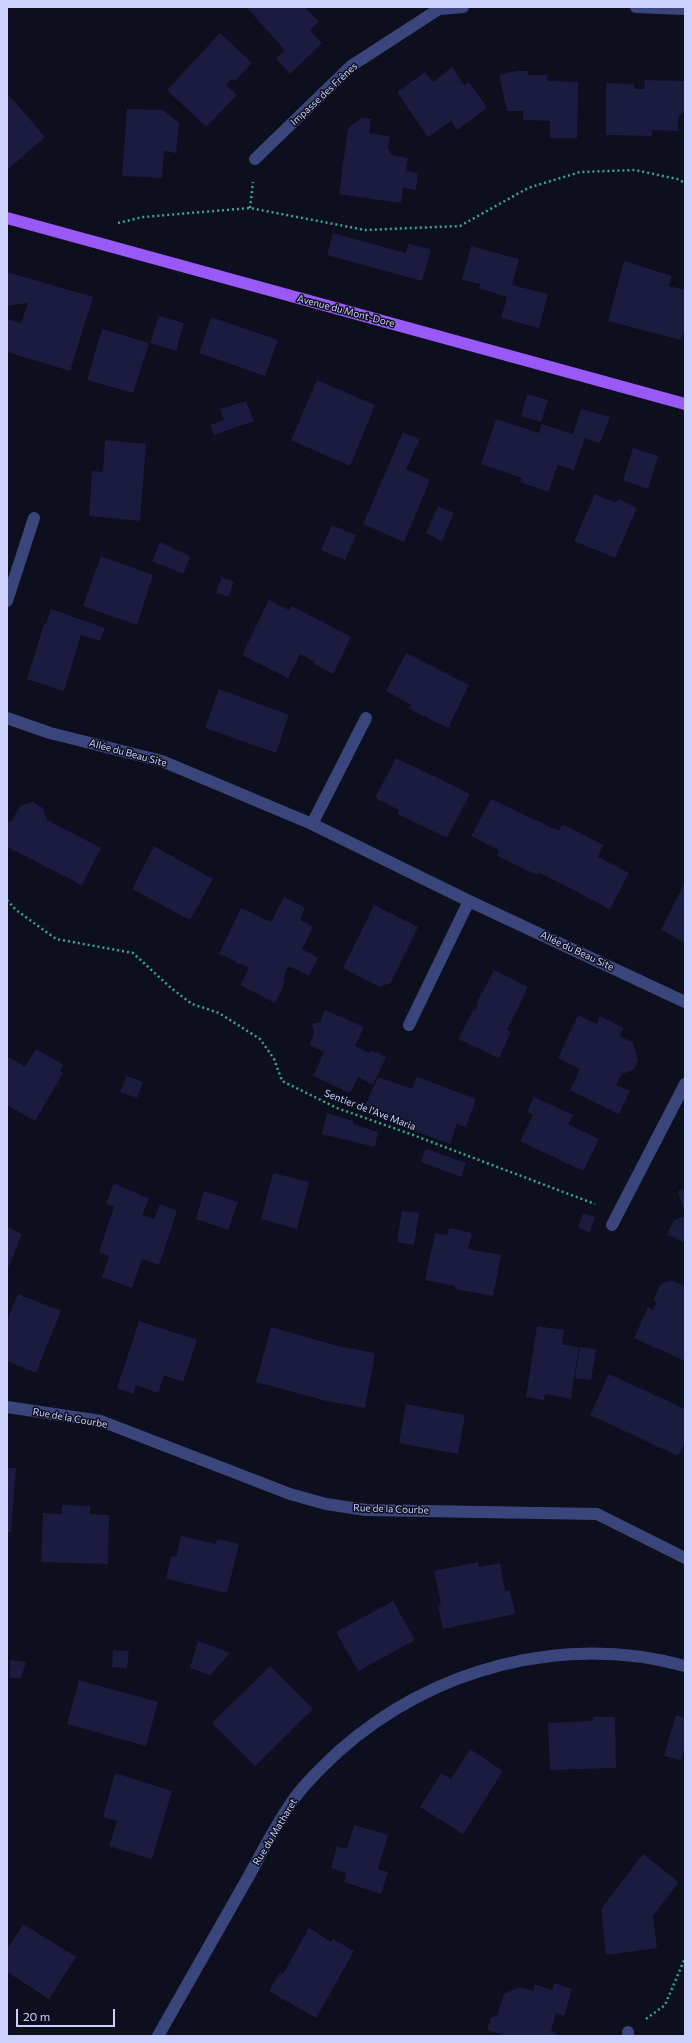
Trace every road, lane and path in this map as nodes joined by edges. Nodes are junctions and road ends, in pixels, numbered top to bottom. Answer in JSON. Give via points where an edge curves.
{"nodes":[{"id":1,"x":463,"y":7,"type":"edge"},
{"id":2,"x":636,"y":7,"type":"edge"},
{"id":3,"x":685,"y":9,"type":"edge"},
{"id":4,"x":255,"y":159,"type":"dead end"},
{"id":5,"x":685,"y":184,"type":"edge"},
{"id":6,"x":7,"y":218,"type":"edge"},
{"id":7,"x":113,"y":224,"type":"dead end"},
{"id":8,"x":685,"y":404,"type":"edge"},
{"id":9,"x":34,"y":518,"type":"dead end"},
{"id":10,"x":7,"y":601,"type":"edge"},
{"id":11,"x":7,"y":718,"type":"edge"},
{"id":12,"x":366,"y":718,"type":"dead end"},
{"id":13,"x":312,"y":824,"type":"junction"},
{"id":14,"x":7,"y":900,"type":"edge"},
{"id":15,"x":469,"y":901,"type":"junction"},
{"id":16,"x":685,"y":1002,"type":"edge"},
{"id":17,"x":409,"y":1025,"type":"dead end"},
{"id":18,"x":685,"y":1084,"type":"edge"},
{"id":19,"x":618,"y":1213,"type":"junction"},
{"id":20,"x":612,"y":1225,"type":"dead end"},
{"id":21,"x":7,"y":1407,"type":"edge"},
{"id":22,"x":685,"y":1558,"type":"edge"},
{"id":23,"x":685,"y":1666,"type":"edge"},
{"id":24,"x":685,"y":1958,"type":"edge"},
{"id":25,"x":628,"y":2034,"type":"edge"},
{"id":26,"x":158,"y":2036,"type":"edge"}],
"edges":[{"from":1,"to":4,"type":"street","name":"Impasse des Frênes","via":[[439,10],[351,66]]},
{"from":2,"to":3,"type":"street"},
{"from":5,"to":7,"type":"path","via":[[677,179],[635,170],[580,172],[528,188],[460,226],[365,230],[250,208],[143,217]]},
{"from":6,"to":8,"type":"main road","name":"Avenue du Mont-Dore"},
{"from":9,"to":10,"type":"street"},
{"from":11,"to":13,"type":"street","name":"Allée du Beau Site","via":[[50,733],[162,761]]},
{"from":12,"to":13,"type":"street"},
{"from":13,"to":15,"type":"street","name":"Allée du Beau Site"},
{"from":14,"to":19,"type":"path","name":"Sentier de l'Ave Maria","via":[[16,910],[56,939],[134,953],[192,1004],[219,1013],[260,1039],[274,1059],[282,1081],[337,1108]]},
{"from":15,"to":16,"type":"street","name":"Allée du Beau Site"},
{"from":15,"to":17,"type":"street"},
{"from":18,"to":19,"type":"street"},
{"from":19,"to":20,"type":"street"},
{"from":21,"to":22,"type":"street","name":"Rue de la Courbe","via":[[101,1421],[290,1494],[326,1504],[366,1510],[597,1514]]},
{"from":23,"to":26,"type":"street","name":"Rue du Matharet","via":[[617,1654],[560,1655],[501,1664],[446,1682],[399,1706],[359,1734],[322,1767],[289,1806]]},
{"from":24,"to":25,"type":"path","via":[[665,2005]]}]}
